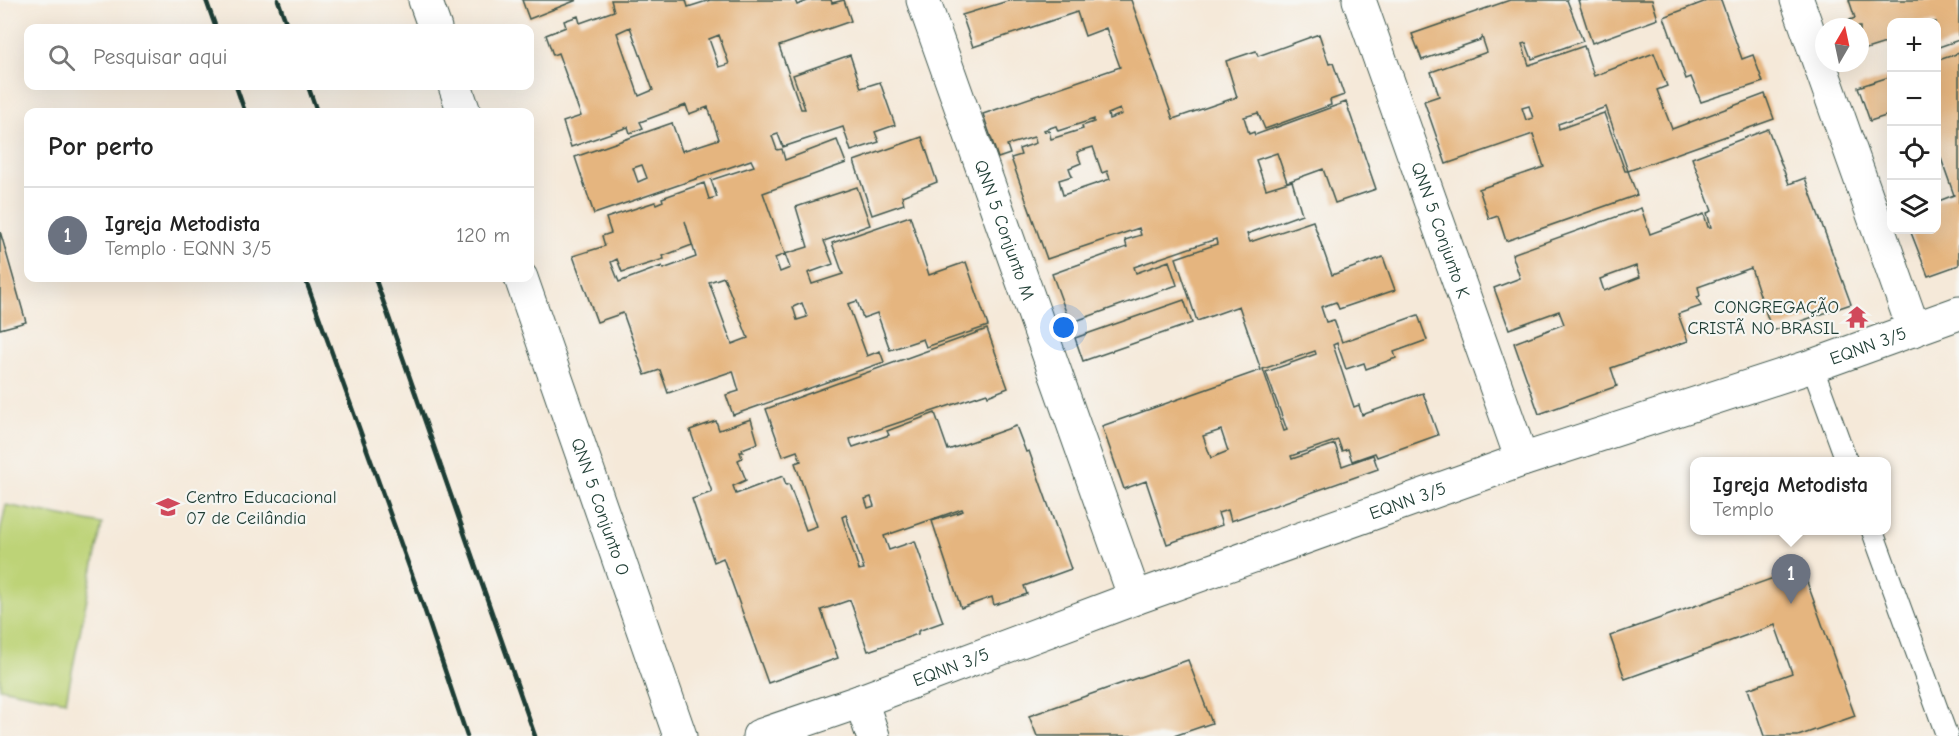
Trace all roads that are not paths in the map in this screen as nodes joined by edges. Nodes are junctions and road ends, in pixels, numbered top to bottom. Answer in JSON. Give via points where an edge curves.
{"nodes":[{"id":1,"x":425,"y":0,"type":"edge"},
{"id":2,"x":923,"y":0,"type":"edge"},
{"id":3,"x":1359,"y":0,"type":"edge"},
{"id":4,"x":1797,"y":0,"type":"edge"},
{"id":5,"x":434,"y":24,"type":"edge"},
{"id":6,"x":456,"y":90,"type":"edge"},
{"id":7,"x":463,"y":108,"type":"edge"},
{"id":8,"x":522,"y":282,"type":"edge"},
{"id":9,"x":1959,"y":313,"type":"edge"},
{"id":10,"x":1914,"y":330,"type":"junction"},
{"id":11,"x":1812,"y":366,"type":"junction"},
{"id":12,"x":1845,"y":457,"type":"edge"},
{"id":13,"x":1522,"y":460,"type":"junction"},
{"id":14,"x":1873,"y":535,"type":"edge"},
{"id":15,"x":1135,"y":598,"type":"junction"},
{"id":16,"x":861,"y":701,"type":"junction"},
{"id":17,"x":680,"y":736,"type":"edge"},
{"id":18,"x":759,"y":736,"type":"edge"},
{"id":19,"x":873,"y":736,"type":"edge"},
{"id":20,"x":1947,"y":736,"type":"edge"}],
"edges":[{"from":1,"to":5,"type":"street"},
{"from":2,"to":15,"type":"street","name":"QNN 5 Conjunto M"},
{"from":3,"to":13,"type":"street","name":"QNN 5 Conjunto K"},
{"from":4,"to":10,"type":"street"},
{"from":6,"to":7,"type":"street"},
{"from":8,"to":17,"type":"street","name":"QNN 5 Conjunto O"},
{"from":9,"to":10,"type":"street","name":"EQNN 3/5"},
{"from":10,"to":11,"type":"street","name":"EQNN 3/5"},
{"from":11,"to":12,"type":"lane"},
{"from":11,"to":13,"type":"street","name":"EQNN 3/5"},
{"from":13,"to":15,"type":"street","name":"EQNN 3/5"},
{"from":14,"to":20,"type":"lane"},
{"from":15,"to":16,"type":"street","name":"EQNN 3/5"},
{"from":16,"to":18,"type":"street","name":"EQNN 3/5"},
{"from":16,"to":19,"type":"street"}]}
